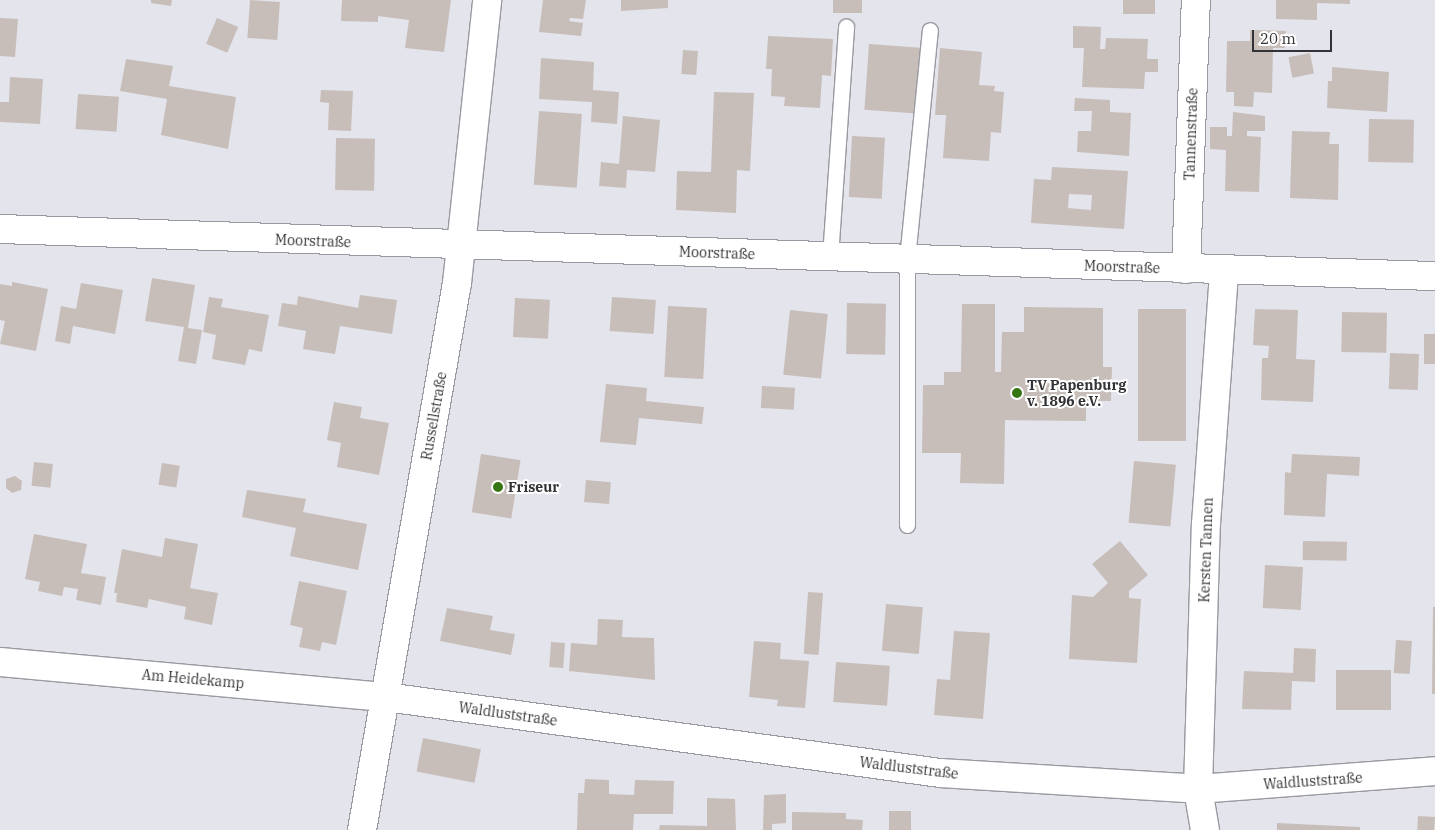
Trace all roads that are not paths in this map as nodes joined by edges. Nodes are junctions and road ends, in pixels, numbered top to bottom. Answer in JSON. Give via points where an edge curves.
{"nodes":[{"id":1,"x":487,"y":0,"type":"edge"},
{"id":2,"x":1196,"y":0,"type":"edge"},
{"id":3,"x":846,"y":27,"type":"dead end"},
{"id":4,"x":930,"y":30,"type":"dead end"},
{"id":5,"x":0,"y":229,"type":"edge"},
{"id":6,"x":461,"y":246,"type":"junction"},
{"id":7,"x":830,"y":257,"type":"junction"},
{"id":8,"x":907,"y":259,"type":"junction"},
{"id":9,"x":1186,"y":269,"type":"junction"},
{"id":10,"x":1224,"y":270,"type":"junction"},
{"id":11,"x":1435,"y":276,"type":"edge"},
{"id":12,"x":907,"y":525,"type":"dead end"},
{"id":13,"x":0,"y":662,"type":"edge"},
{"id":14,"x":386,"y":696,"type":"junction"},
{"id":15,"x":1435,"y":772,"type":"edge"},
{"id":16,"x":1198,"y":788,"type":"junction"},
{"id":17,"x":362,"y":830,"type":"edge"},
{"id":18,"x":1205,"y":830,"type":"edge"}],
"edges":[{"from":1,"to":6,"type":"street","name":"Russellstraße"},
{"from":2,"to":9,"type":"street","name":"Tannenstraße"},
{"from":3,"to":7,"type":"lane"},
{"from":4,"to":8,"type":"lane"},
{"from":5,"to":6,"type":"street","name":"Moorstraße"},
{"from":6,"to":7,"type":"street","name":"Moorstraße"},
{"from":6,"to":14,"type":"street","name":"Russellstraße"},
{"from":7,"to":8,"type":"street","name":"Moorstraße"},
{"from":8,"to":9,"type":"street","name":"Moorstraße"},
{"from":8,"to":12,"type":"lane"},
{"from":9,"to":10,"type":"street","name":"Moorstraße"},
{"from":10,"to":11,"type":"street","name":"Moorstraße"},
{"from":10,"to":16,"type":"street","name":"Kersten Tannen","via":[[1206,524]]},
{"from":13,"to":14,"type":"street","name":"Am Heidekamp"},
{"from":14,"to":16,"type":"street","name":"Waldluststraße","via":[[940,773]]},
{"from":14,"to":17,"type":"street","name":"Russellstraße"},
{"from":15,"to":16,"type":"street","name":"Waldluststraße"},
{"from":16,"to":18,"type":"street","name":"Kersten Tannen"}]}
